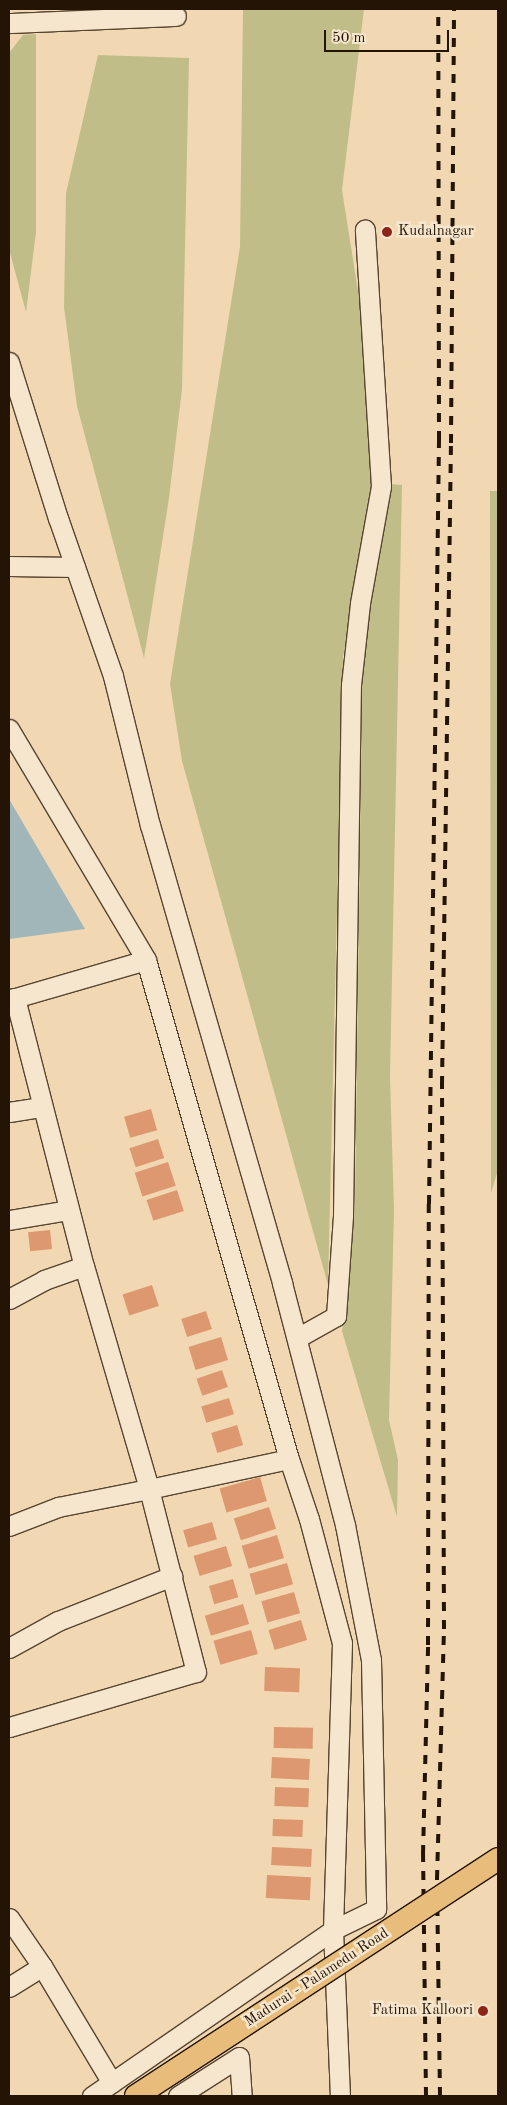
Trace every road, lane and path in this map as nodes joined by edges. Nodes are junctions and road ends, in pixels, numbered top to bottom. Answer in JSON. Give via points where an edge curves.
{"nodes":[{"id":1,"x":176,"y":16,"type":"dead end"},
{"id":2,"x":9,"y":23,"type":"edge"},
{"id":3,"x":364,"y":229,"type":"dead end"},
{"id":4,"x":9,"y":362,"type":"edge"},
{"id":5,"x":9,"y":566,"type":"edge"},
{"id":6,"x":75,"y":567,"type":"junction"},
{"id":7,"x":9,"y":729,"type":"edge"},
{"id":8,"x":146,"y":960,"type":"junction"},
{"id":9,"x":12,"y":998,"type":"edge"},
{"id":10,"x":42,"y":1107,"type":"junction"},
{"id":11,"x":9,"y":1112,"type":"edge"},
{"id":12,"x":69,"y":1210,"type":"junction"},
{"id":13,"x":9,"y":1220,"type":"edge"},
{"id":14,"x":84,"y":1266,"type":"junction"},
{"id":15,"x":9,"y":1299,"type":"edge"},
{"id":16,"x":297,"y":1338,"type":"junction"},
{"id":17,"x":289,"y":1459,"type":"junction"},
{"id":18,"x":149,"y":1489,"type":"junction"},
{"id":19,"x":9,"y":1526,"type":"edge"},
{"id":20,"x":172,"y":1576,"type":"junction"},
{"id":21,"x":9,"y":1648,"type":"edge"},
{"id":22,"x":9,"y":1727,"type":"edge"},
{"id":23,"x":498,"y":1860,"type":"edge"},
{"id":24,"x":9,"y":1918,"type":"edge"},
{"id":25,"x":333,"y":1930,"type":"junction"},
{"id":26,"x":42,"y":1966,"type":"junction"},
{"id":27,"x":9,"y":1987,"type":"edge"},
{"id":28,"x":112,"y":2082,"type":"junction"},
{"id":29,"x":92,"y":2096,"type":"edge"},
{"id":30,"x":136,"y":2096,"type":"edge"},
{"id":31,"x":178,"y":2096,"type":"edge"},
{"id":32,"x":242,"y":2096,"type":"edge"},
{"id":33,"x":340,"y":2096,"type":"edge"}],
"edges":[{"from":1,"to":2,"type":"street"},
{"from":3,"to":16,"type":"street","via":[[381,486],[360,603],[351,685],[343,1215],[336,1316]]},
{"from":4,"to":6,"type":"street"},
{"from":5,"to":6,"type":"street"},
{"from":6,"to":16,"type":"street","via":[[113,676],[150,825]]},
{"from":7,"to":8,"type":"street"},
{"from":8,"to":9,"type":"street"},
{"from":8,"to":17,"type":"street"},
{"from":9,"to":10,"type":"street"},
{"from":10,"to":11,"type":"street"},
{"from":10,"to":12,"type":"street"},
{"from":12,"to":13,"type":"street"},
{"from":12,"to":14,"type":"street"},
{"from":14,"to":15,"type":"street","via":[[44,1280]]},
{"from":14,"to":18,"type":"street"},
{"from":16,"to":25,"type":"street","via":[[345,1525],[371,1660],[376,1909]]},
{"from":17,"to":18,"type":"street"},
{"from":17,"to":25,"type":"street","via":[[309,1519],[342,1643]]},
{"from":18,"to":19,"type":"street","via":[[58,1507]]},
{"from":18,"to":20,"type":"street"},
{"from":20,"to":21,"type":"street","via":[[58,1621]]},
{"from":20,"to":22,"type":"street","via":[[196,1672]]},
{"from":23,"to":30,"type":"main road","name":"Madurai - Palamedu Road","bridge":true},
{"from":24,"to":26,"type":"street"},
{"from":25,"to":28,"type":"street"},
{"from":25,"to":33,"type":"street"},
{"from":26,"to":27,"type":"street"},
{"from":26,"to":28,"type":"street"},
{"from":28,"to":29,"type":"street"},
{"from":31,"to":32,"type":"street","via":[[240,2057]]}]}
